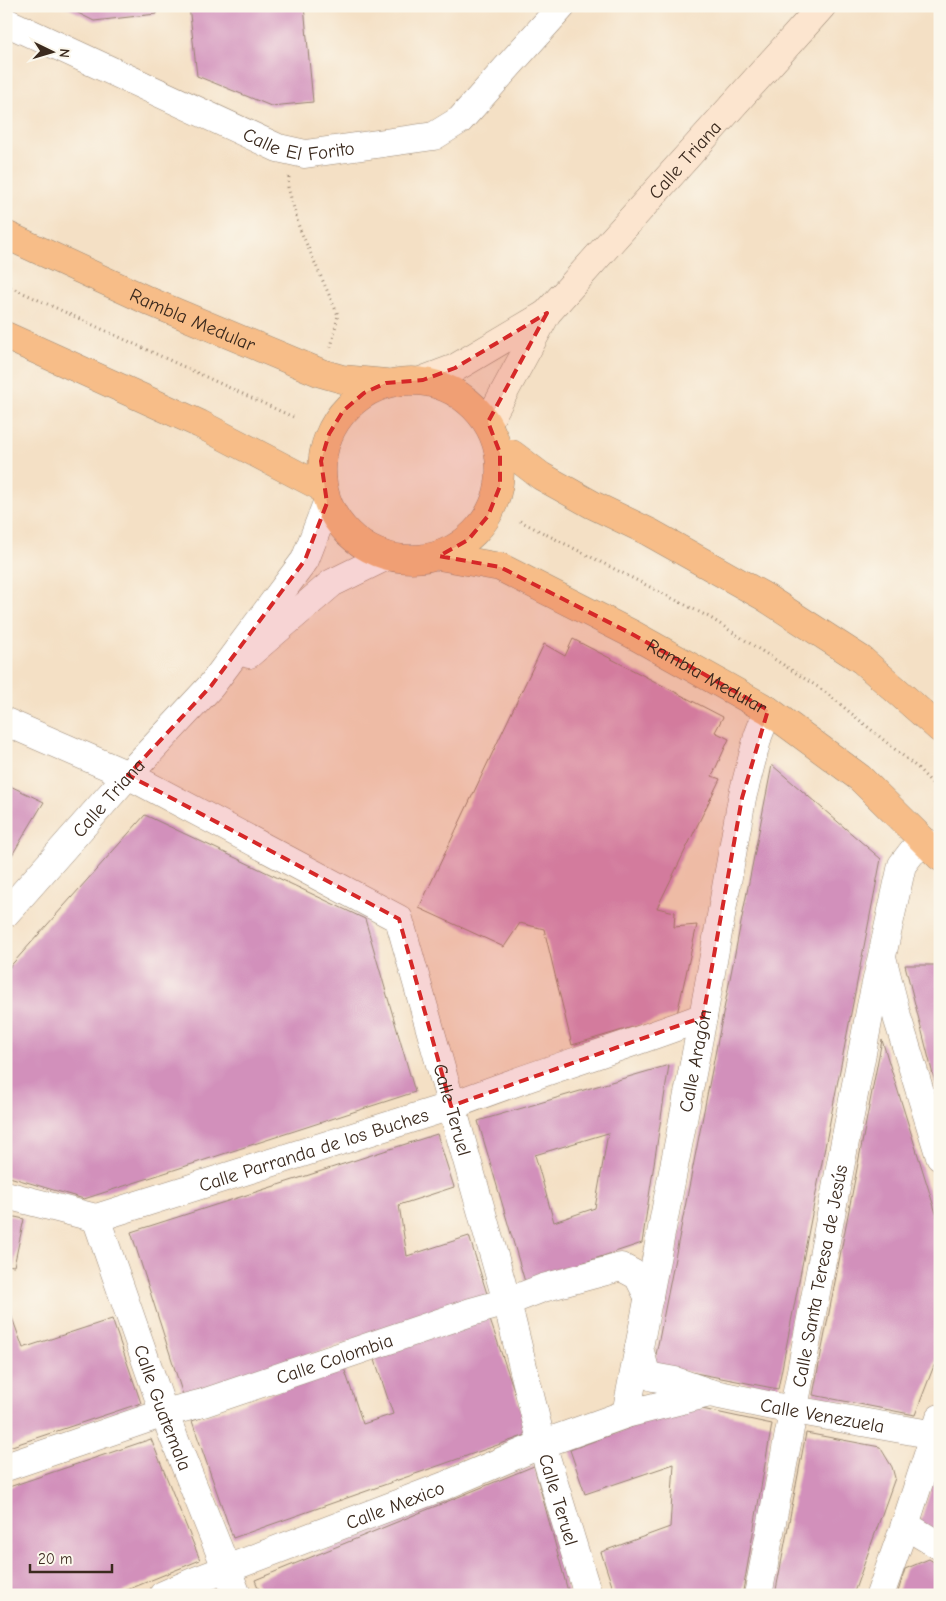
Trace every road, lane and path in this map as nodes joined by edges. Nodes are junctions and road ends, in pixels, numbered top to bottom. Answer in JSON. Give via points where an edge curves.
{"nodes":[{"id":1,"x":562,"y":6,"type":"edge"},
{"id":2,"x":822,"y":6,"type":"edge"},
{"id":3,"x":6,"y":22,"type":"edge"},
{"id":4,"x":292,"y":151,"type":"junction"},
{"id":5,"x":6,"y":235,"type":"edge"},
{"id":6,"x":6,"y":284,"type":"edge"},
{"id":7,"x":547,"y":314,"type":"junction"},
{"id":8,"x":6,"y":336,"type":"edge"},
{"id":9,"x":330,"y":353,"type":"dead end"},
{"id":10,"x":423,"y":380,"type":"junction"},
{"id":11,"x":386,"y":384,"type":"junction"},
{"id":12,"x":293,"y":417,"type":"dead end"},
{"id":13,"x":488,"y":422,"type":"junction"},
{"id":14,"x":500,"y":454,"type":"junction"},
{"id":15,"x":325,"y":496,"type":"junction"},
{"id":16,"x":520,"y":521,"type":"dead end"},
{"id":17,"x":385,"y":556,"type":"junction"},
{"id":18,"x":439,"y":556,"type":"junction"},
{"id":19,"x":211,"y":686,"type":"junction"},
{"id":20,"x":768,"y":710,"type":"junction"},
{"id":21,"x":6,"y":722,"type":"edge"},
{"id":22,"x":940,"y":729,"type":"edge"},
{"id":23,"x":128,"y":776,"type":"junction"},
{"id":24,"x":940,"y":792,"type":"edge"},
{"id":25,"x":933,"y":850,"type":"edge"},
{"id":26,"x":6,"y":913,"type":"edge"},
{"id":27,"x":882,"y":957,"type":"junction"},
{"id":28,"x":703,"y":1017,"type":"junction"},
{"id":29,"x":451,"y":1106,"type":"junction"},
{"id":30,"x":940,"y":1157,"type":"edge"},
{"id":31,"x":6,"y":1195,"type":"edge"},
{"id":32,"x":96,"y":1218,"type":"junction"},
{"id":33,"x":649,"y":1298,"type":"junction"},
{"id":34,"x":507,"y":1302,"type":"junction"},
{"id":35,"x":640,"y":1348,"type":"junction"},
{"id":36,"x":710,"y":1393,"type":"junction"},
{"id":37,"x":793,"y":1409,"type":"junction"},
{"id":38,"x":164,"y":1413,"type":"junction"},
{"id":39,"x":626,"y":1414,"type":"junction"},
{"id":40,"x":937,"y":1427,"type":"edge"},
{"id":41,"x":542,"y":1444,"type":"junction"},
{"id":42,"x":6,"y":1467,"type":"edge"},
{"id":43,"x":905,"y":1525,"type":"junction"},
{"id":44,"x":940,"y":1546,"type":"edge"},
{"id":45,"x":227,"y":1569,"type":"junction"},
{"id":46,"x":163,"y":1595,"type":"edge"},
{"id":47,"x":237,"y":1595,"type":"edge"},
{"id":48,"x":588,"y":1595,"type":"edge"},
{"id":49,"x":758,"y":1595,"type":"edge"},
{"id":50,"x":880,"y":1595,"type":"edge"}],
"edges":[{"from":1,"to":4,"type":"street","name":"Calle El Forito","via":[[460,120],[434,136],[305,154]]},
{"from":2,"to":7,"type":"main road","name":"Calle Triana"},
{"from":3,"to":4,"type":"street","name":"Calle El Forito","via":[[278,148]]},
{"from":4,"to":9,"type":"path","via":[[288,187],[299,227],[338,315]]},
{"from":5,"to":11,"type":"main road","name":"Rambla Medular","via":[[151,302],[321,373]]},
{"from":6,"to":12,"type":"path"},
{"from":7,"to":10,"type":"main road","name":"Calle Triana","via":[[455,368]]},
{"from":7,"to":13,"type":"main road","name":"Calle Triana"},
{"from":8,"to":15,"type":"main road","via":[[200,424]]},
{"from":10,"to":11,"type":"main road"},
{"from":10,"to":13,"type":"main road","via":[[457,392]]},
{"from":11,"to":15,"type":"main road","via":[[364,393],[343,411],[329,434],[321,461]]},
{"from":13,"to":14,"type":"main road"},
{"from":14,"to":18,"type":"main road","via":[[500,486],[488,516],[468,540]]},
{"from":14,"to":22,"type":"main road","via":[[512,454],[541,476],[763,596],[862,660]]},
{"from":15,"to":17,"type":"main road","via":[[341,526],[360,545]]},
{"from":15,"to":19,"type":"street","name":"Calle Triana","via":[[305,560]]},
{"from":16,"to":24,"type":"path","via":[[709,617],[824,691],[918,769]]},
{"from":17,"to":18,"type":"main road","via":[[412,560]]},
{"from":17,"to":19,"type":"street","name":"Calle Triana","via":[[332,583]]},
{"from":18,"to":20,"type":"main road","name":"Rambla Medular","via":[[500,567],[632,634]]},
{"from":19,"to":23,"type":"street","name":"Calle Triana"},
{"from":20,"to":25,"type":"main road","name":"Rambla Medular","via":[[860,778]]},
{"from":20,"to":28,"type":"street","name":"Calle Aragón","via":[[742,798]]},
{"from":21,"to":23,"type":"street","name":"Calle Teruel"},
{"from":23,"to":26,"type":"street","name":"Calle Triana"},
{"from":23,"to":29,"type":"street","name":"Calle Teruel","via":[[399,919]]},
{"from":25,"to":27,"type":"street","name":"Calle Santa Teresa de Jesús","via":[[912,852],[902,865]]},
{"from":27,"to":30,"type":"street"},
{"from":27,"to":37,"type":"street","name":"Calle Santa Teresa de Jesús"},
{"from":28,"to":29,"type":"street","name":"Calle Parranda de los Buches"},
{"from":28,"to":33,"type":"street","name":"Calle Aragón"},
{"from":29,"to":32,"type":"street","name":"Calle Parranda de los Buches"},
{"from":29,"to":34,"type":"street","name":"Calle Teruel"},
{"from":31,"to":32,"type":"street"},
{"from":32,"to":38,"type":"street","name":"Calle Guatemala"},
{"from":33,"to":34,"type":"street","name":"Calle Colombia","via":[[638,1276],[621,1267],[543,1288]]},
{"from":33,"to":35,"type":"street","name":"Calle Aragón"},
{"from":34,"to":38,"type":"street","name":"Calle Colombia","via":[[203,1404]]},
{"from":34,"to":41,"type":"street","name":"Calle Teruel"},
{"from":35,"to":36,"type":"street","name":"Calle Venezuela","via":[[646,1374]]},
{"from":35,"to":39,"type":"street","name":"Calle Aragón"},
{"from":36,"to":37,"type":"street","name":"Calle Venezuela"},
{"from":36,"to":39,"type":"street","name":"Calle Venezuela"},
{"from":37,"to":40,"type":"street","name":"Calle Venezuela"},
{"from":37,"to":49,"type":"street","name":"Calle Santa Teresa de Jesús"},
{"from":38,"to":42,"type":"street","name":"Calle Colombia"},
{"from":38,"to":45,"type":"street","name":"Calle Guatemala"},
{"from":39,"to":41,"type":"street","name":"Calle Mexico"},
{"from":40,"to":43,"type":"street"},
{"from":41,"to":45,"type":"street","name":"Calle Mexico","via":[[444,1486]]},
{"from":41,"to":48,"type":"street","name":"Calle Teruel"},
{"from":43,"to":44,"type":"street"},
{"from":43,"to":50,"type":"street"},
{"from":45,"to":46,"type":"street","name":"Calle Mexico"},
{"from":45,"to":47,"type":"street","name":"Calle Guatemala"}]}
